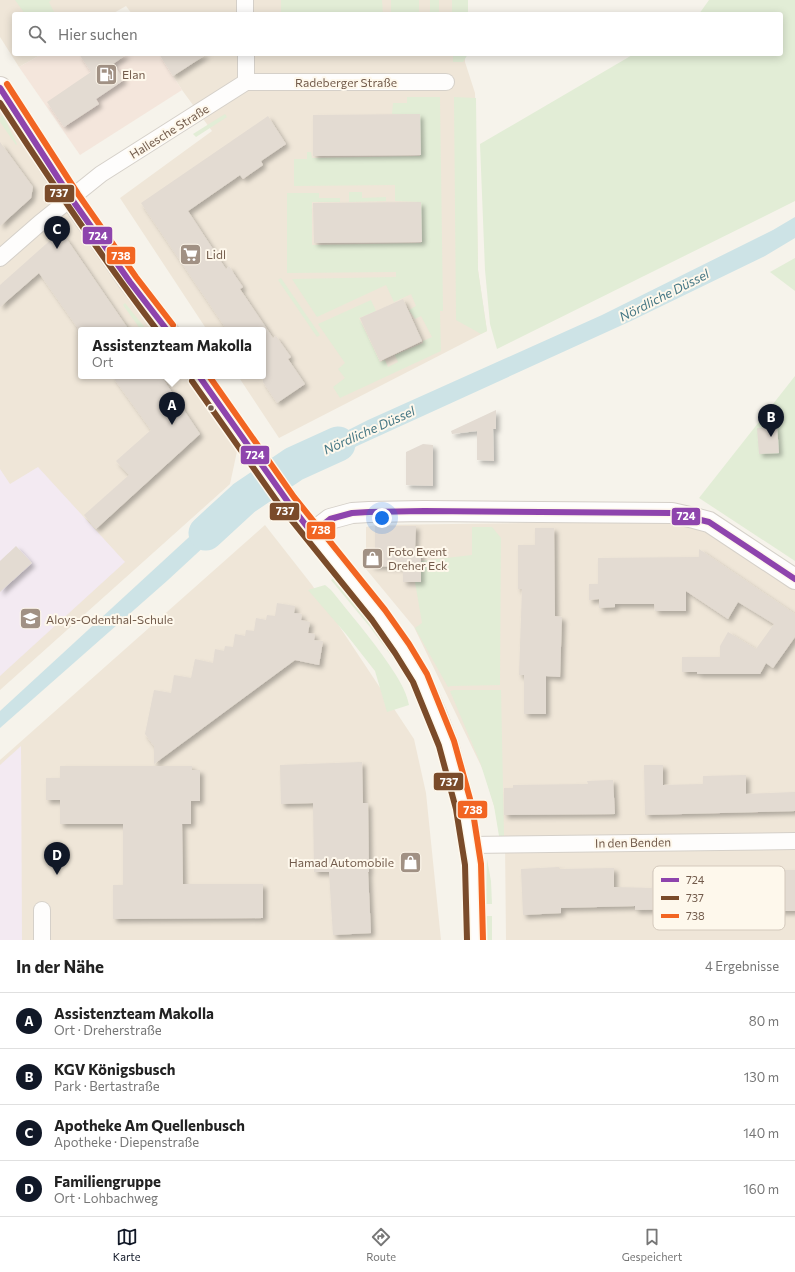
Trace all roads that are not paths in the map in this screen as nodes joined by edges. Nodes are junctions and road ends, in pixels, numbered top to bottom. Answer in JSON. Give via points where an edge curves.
{"nodes":[{"id":1,"x":245,"y":0,"type":"edge"},
{"id":2,"x":245,"y":12,"type":"edge"},
{"id":3,"x":246,"y":56,"type":"edge"},
{"id":4,"x":246,"y":82,"type":"junction"},
{"id":5,"x":446,"y":82,"type":"dead end"},
{"id":6,"x":0,"y":88,"type":"edge"},
{"id":7,"x":71,"y":198,"type":"junction"},
{"id":8,"x":0,"y":258,"type":"edge"},
{"id":9,"x":165,"y":327,"type":"edge"},
{"id":10,"x":201,"y":379,"type":"edge"},
{"id":11,"x":312,"y":533,"type":"junction"},
{"id":12,"x":795,"y":579,"type":"edge"},
{"id":13,"x":795,"y":841,"type":"edge"},
{"id":14,"x":470,"y":844,"type":"junction"},
{"id":15,"x":42,"y":910,"type":"dead end"},
{"id":16,"x":42,"y":940,"type":"edge"},
{"id":17,"x":474,"y":940,"type":"edge"}],
"edges":[{"from":1,"to":2,"type":"street"},
{"from":3,"to":4,"type":"street"},
{"from":4,"to":5,"type":"street","name":"Radeberger Straße"},
{"from":4,"to":7,"type":"street","name":"Hallesche Straße","via":[[101,174]]},
{"from":6,"to":7,"type":"main road"},
{"from":7,"to":8,"type":"street","name":"Hallesche Straße"},
{"from":7,"to":9,"type":"main road"},
{"from":10,"to":11,"type":"main road"},
{"from":11,"to":12,"type":"street","via":[[330,519],[368,512],[672,513],[709,522]]},
{"from":11,"to":14,"type":"main road","via":[[378,615],[420,678],[447,744],[462,800]]},
{"from":13,"to":14,"type":"street","name":"In den Benden"},
{"from":14,"to":17,"type":"main road"},
{"from":15,"to":16,"type":"street"}]}
